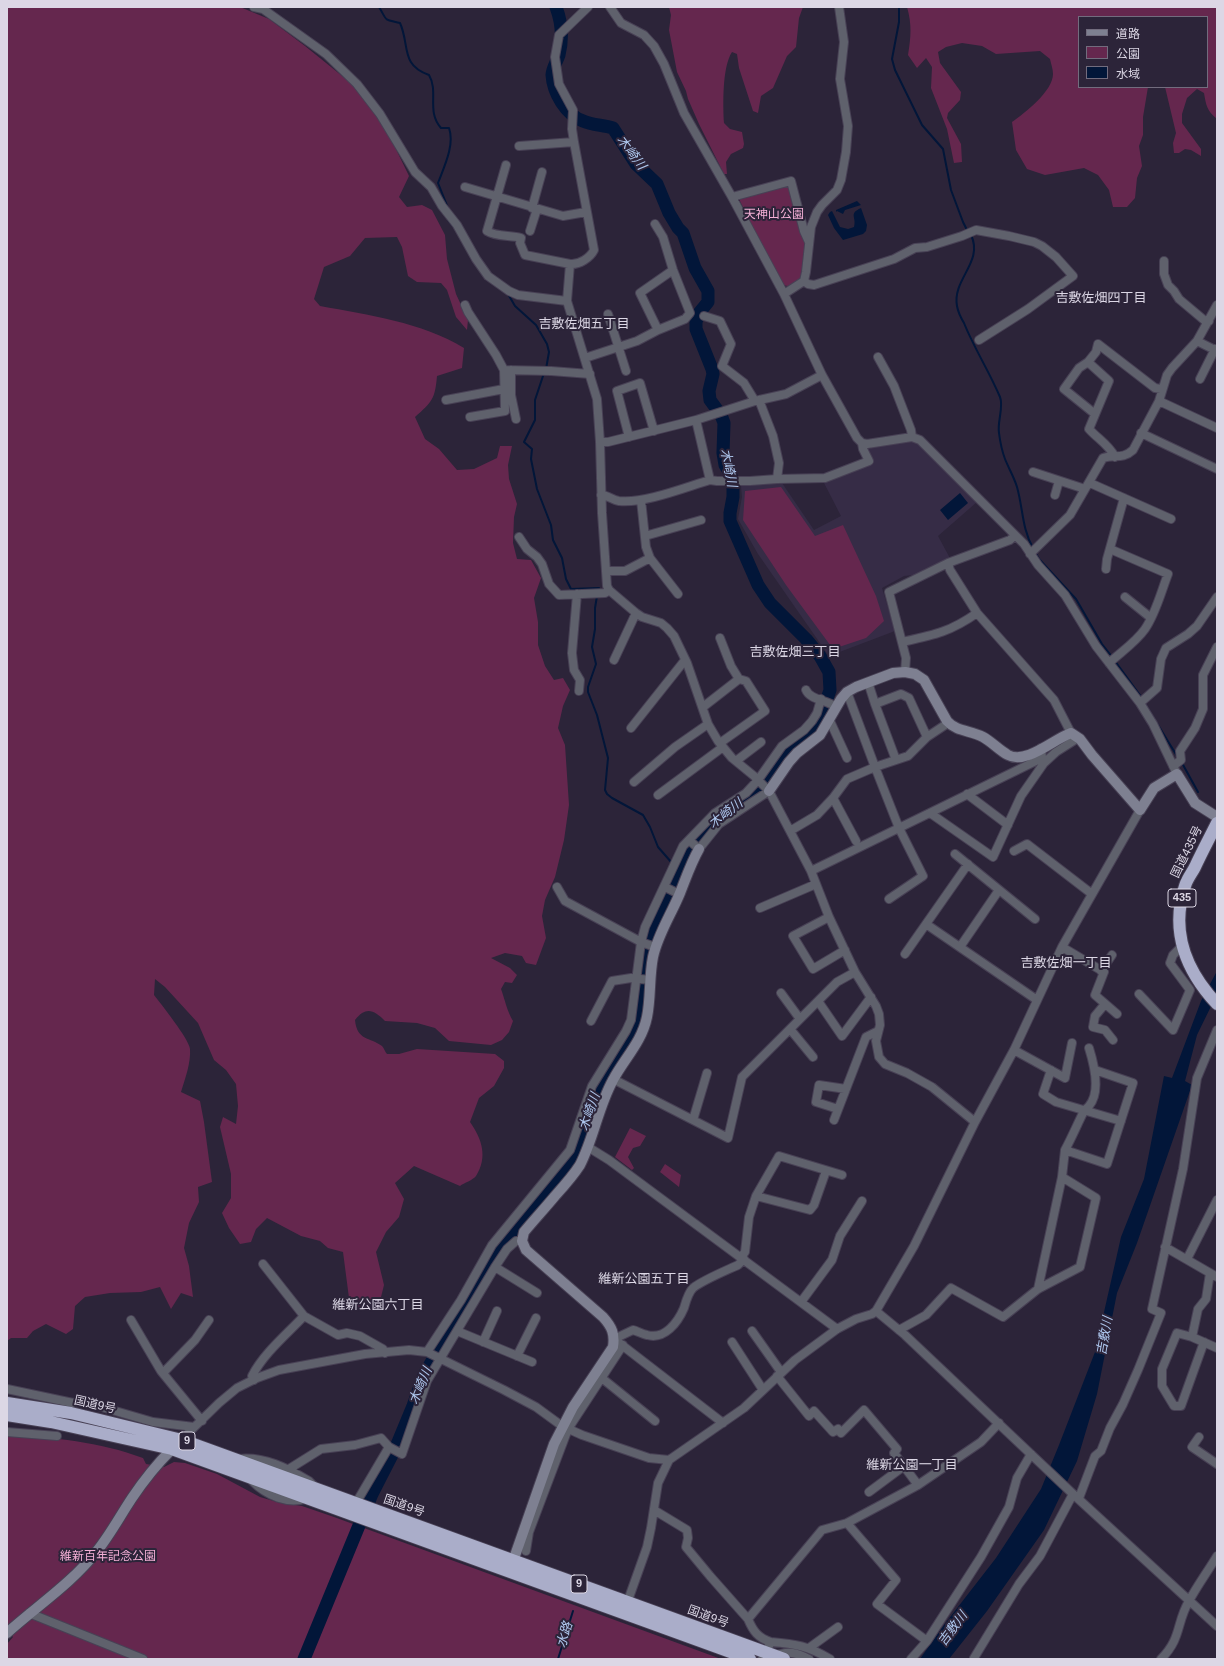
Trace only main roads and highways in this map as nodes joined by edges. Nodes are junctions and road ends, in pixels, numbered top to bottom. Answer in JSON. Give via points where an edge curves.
{"nodes":[{"id":1,"x":1217,"y":823,"type":"edge"},
{"id":2,"x":1217,"y":1004,"type":"edge"},
{"id":3,"x":7,"y":1403,"type":"edge"},
{"id":4,"x":7,"y":1415,"type":"edge"},
{"id":5,"x":312,"y":1492,"type":"junction"},
{"id":6,"x":625,"y":1608,"type":"junction"},
{"id":7,"x":771,"y":1653,"type":"edge"},
{"id":8,"x":750,"y":1659,"type":"edge"}],
"edges":[{"from":1,"to":2,"type":"highway","name":"国道435号","number":"435","via":[[1185,885],[1179,920],[1186,959],[1196,978]]},
{"from":3,"to":5,"type":"highway","name":"国道9号","number":"9","via":[[71,1413],[182,1440],[235,1459]]},
{"from":4,"to":5,"type":"highway","name":"国道9号","number":"9","via":[[51,1422],[172,1449],[248,1476]]},
{"from":5,"to":6,"type":"highway","name":"国道9号","number":"9"},
{"from":6,"to":7,"type":"highway","name":"国道9号","number":"9"},
{"from":6,"to":8,"type":"highway","name":"国道9号","number":"9"}]}
